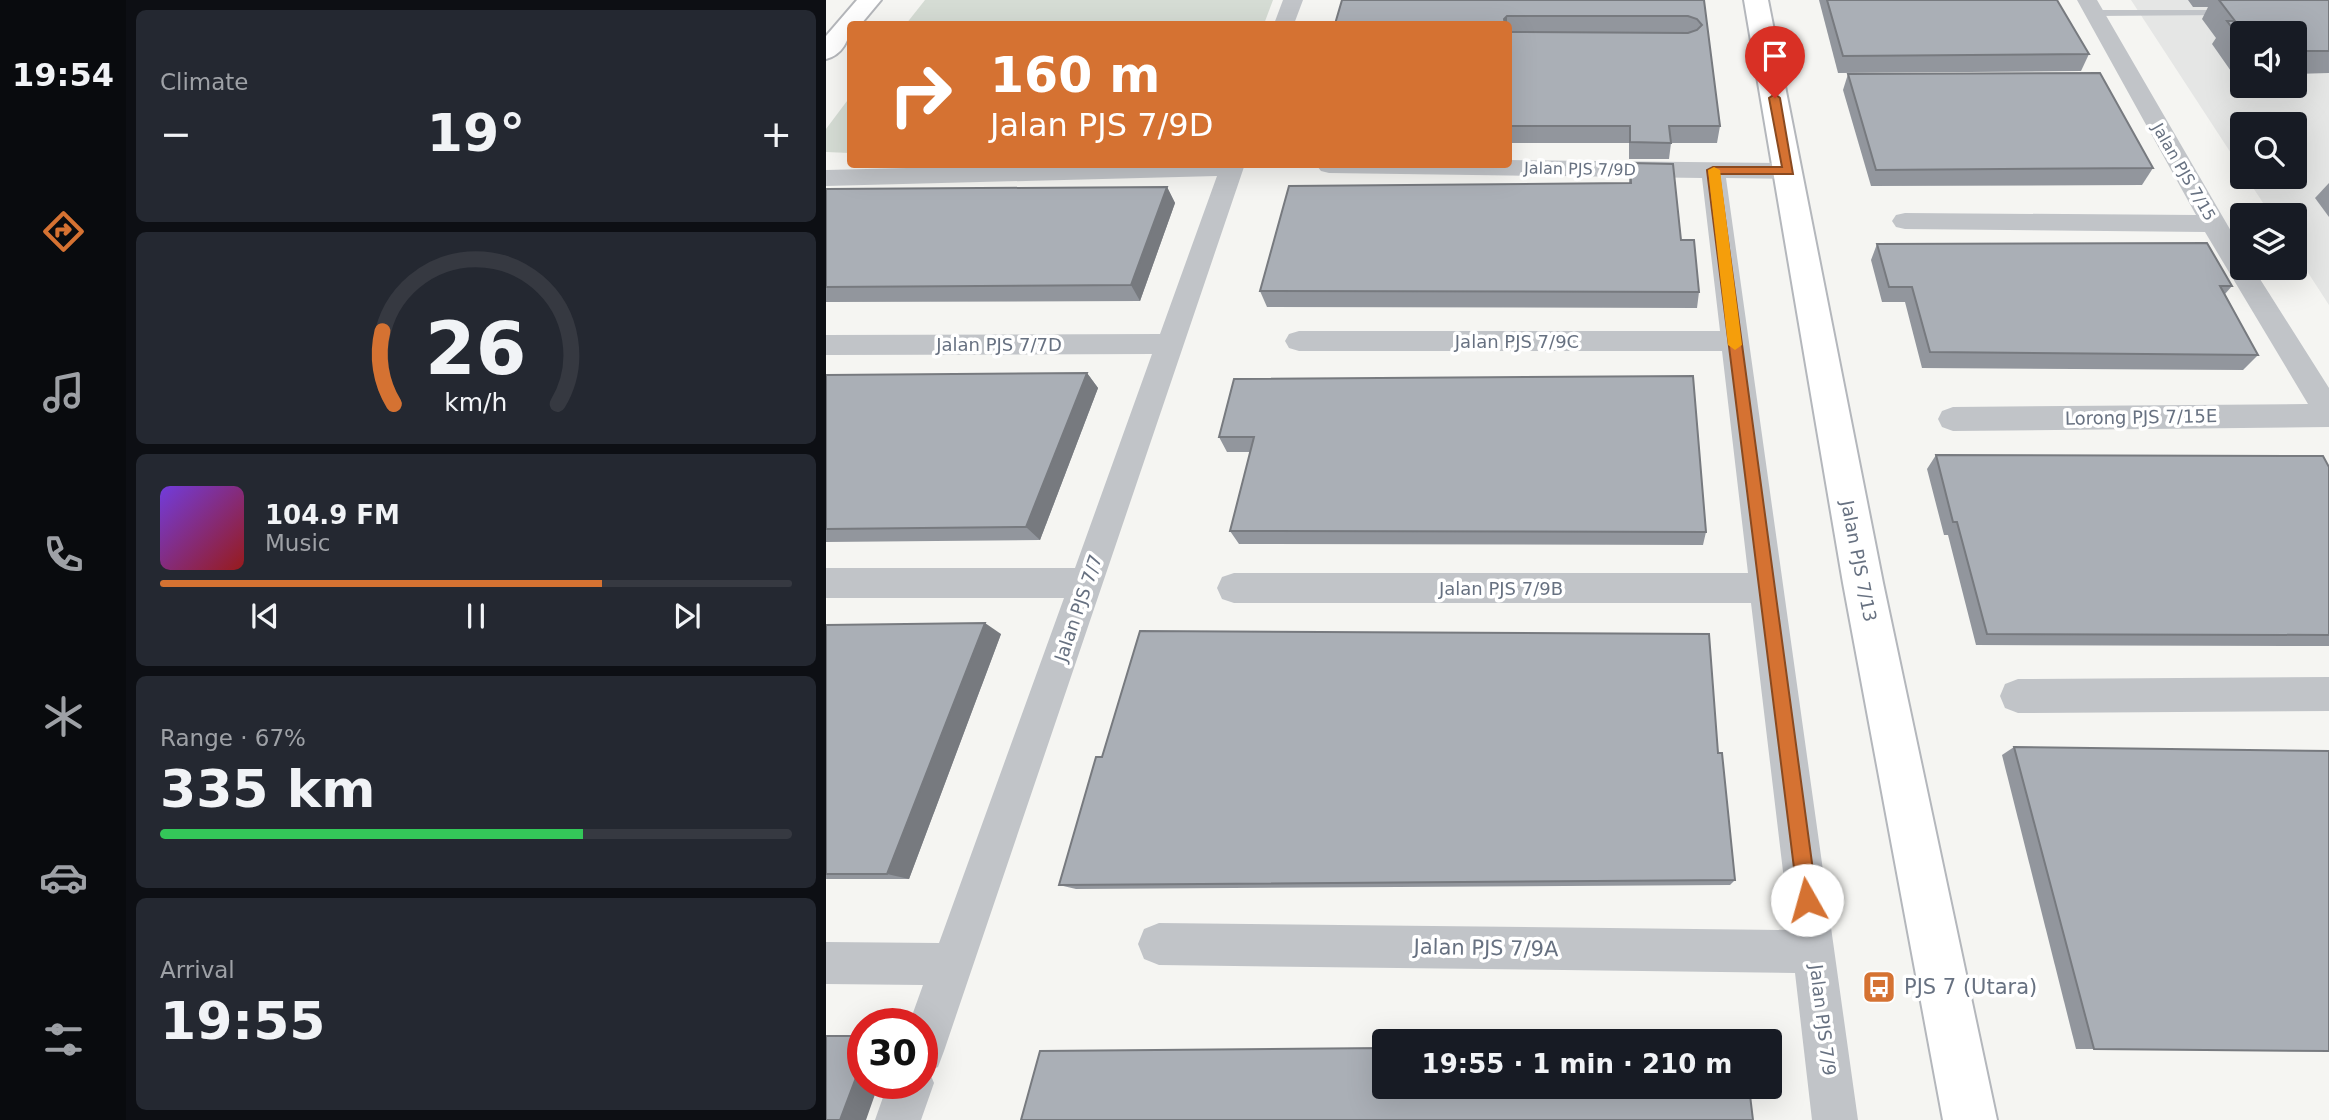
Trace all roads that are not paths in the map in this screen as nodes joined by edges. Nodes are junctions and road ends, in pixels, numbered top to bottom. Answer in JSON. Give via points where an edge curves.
{"nodes":[{"id":1,"x":869,"y":0,"type":"edge"},
{"id":2,"x":880,"y":0,"type":"edge"},
{"id":3,"x":1293,"y":0,"type":"edge"},
{"id":4,"x":1756,"y":0,"type":"edge"},
{"id":5,"x":2091,"y":7,"type":"edge"},
{"id":6,"x":2231,"y":13,"type":"edge"},
{"id":7,"x":853,"y":21,"type":"edge"},
{"id":8,"x":855,"y":21,"type":"edge"},
{"id":9,"x":1285,"y":21,"type":"edge"},
{"id":10,"x":847,"y":28,"type":"edge"},
{"id":11,"x":826,"y":52,"type":"edge"},
{"id":12,"x":2104,"y":80,"type":"edge"},
{"id":13,"x":2131,"y":80,"type":"junction"},
{"id":14,"x":1165,"y":168,"type":"edge"},
{"id":15,"x":1232,"y":168,"type":"edge"},
{"id":16,"x":1512,"y":168,"type":"edge"},
{"id":17,"x":1713,"y":170,"type":"junction"},
{"id":18,"x":1789,"y":171,"type":"junction"},
{"id":19,"x":826,"y":178,"type":"edge"},
{"id":20,"x":1905,"y":221,"type":"dead end"},
{"id":21,"x":2213,"y":224,"type":"junction"},
{"id":22,"x":1299,"y":341,"type":"dead end"},
{"id":23,"x":1734,"y":341,"type":"junction"},
{"id":24,"x":1172,"y":344,"type":"junction"},
{"id":25,"x":826,"y":345,"type":"edge"},
{"id":26,"x":2329,"y":414,"type":"edge"},
{"id":27,"x":1953,"y":419,"type":"dead end"},
{"id":28,"x":826,"y":583,"type":"edge"},
{"id":29,"x":1087,"y":583,"type":"junction"},
{"id":30,"x":1768,"y":587,"type":"junction"},
{"id":31,"x":1234,"y":588,"type":"dead end"},
{"id":32,"x":2329,"y":694,"type":"edge"},
{"id":33,"x":2018,"y":696,"type":"dead end"},
{"id":34,"x":1159,"y":944,"type":"dead end"},
{"id":35,"x":1814,"y":952,"type":"junction"},
{"id":36,"x":826,"y":963,"type":"edge"},
{"id":37,"x":953,"y":964,"type":"junction"},
{"id":38,"x":937,"y":1008,"type":"edge"},
{"id":39,"x":905,"y":1099,"type":"edge"},
{"id":40,"x":898,"y":1120,"type":"edge"},
{"id":41,"x":1835,"y":1120,"type":"edge"},
{"id":42,"x":1970,"y":1120,"type":"edge"}],
"edges":[{"from":1,"to":7,"type":"main road"},
{"from":2,"to":8,"type":"main road"},
{"from":3,"to":9,"type":"street"},
{"from":4,"to":18,"type":"main road","name":"Jalan PJS 7/13"},
{"from":5,"to":6,"type":"lane"},
{"from":5,"to":13,"type":"street","name":"Jalan PJS 7/15"},
{"from":10,"to":11,"type":"main road"},
{"from":12,"to":13,"type":"street"},
{"from":13,"to":21,"type":"street","name":"Jalan PJS 7/15"},
{"from":14,"to":19,"type":"street"},
{"from":15,"to":24,"type":"street","name":"Jalan PJS 7/7"},
{"from":16,"to":17,"type":"street","name":"Jalan PJS 7/9D"},
{"from":17,"to":18,"type":"street","name":"Jalan PJS 7/9D"},
{"from":17,"to":23,"type":"street","name":"Jalan PJS 7/9"},
{"from":18,"to":42,"type":"main road","name":"Jalan PJS 7/13","via":[[1863,583]]},
{"from":20,"to":21,"type":"street"},
{"from":21,"to":26,"type":"street","name":"Jalan PJS 7/15"},
{"from":22,"to":23,"type":"street","name":"Jalan PJS 7/9C"},
{"from":23,"to":30,"type":"street","name":"Jalan PJS 7/9"},
{"from":24,"to":25,"type":"street","name":"Jalan PJS 7/7D"},
{"from":24,"to":29,"type":"street","name":"Jalan PJS 7/7"},
{"from":26,"to":27,"type":"street","name":"Lorong PJS 7/15E"},
{"from":28,"to":29,"type":"street"},
{"from":29,"to":37,"type":"street","name":"Jalan PJS 7/7"},
{"from":30,"to":31,"type":"street","name":"Jalan PJS 7/9B"},
{"from":30,"to":35,"type":"street","name":"Jalan PJS 7/9"},
{"from":32,"to":33,"type":"street"},
{"from":34,"to":35,"type":"street","name":"Jalan PJS 7/9A"},
{"from":35,"to":41,"type":"street","name":"Jalan PJS 7/9"},
{"from":36,"to":37,"type":"street"},
{"from":37,"to":38,"type":"street","name":"Jalan PJS 7/7"},
{"from":39,"to":40,"type":"street"}]}
